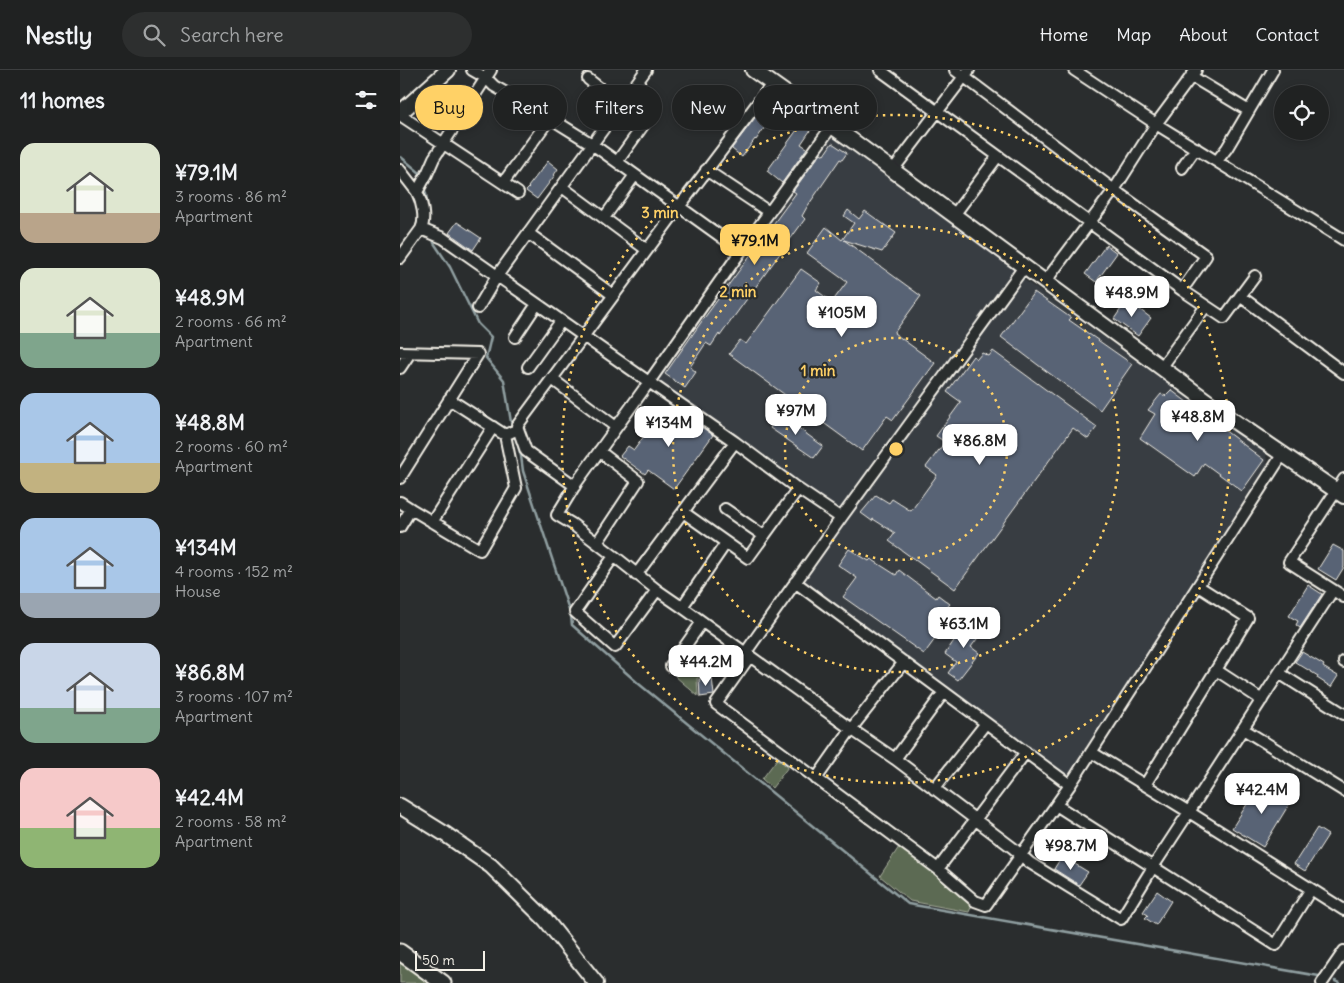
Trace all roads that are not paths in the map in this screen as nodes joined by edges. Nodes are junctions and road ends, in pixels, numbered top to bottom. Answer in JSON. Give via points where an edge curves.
{"nodes":[{"id":1,"x":448,"y":70,"type":"edge"},
{"id":2,"x":472,"y":70,"type":"edge"},
{"id":3,"x":646,"y":70,"type":"edge"},
{"id":4,"x":753,"y":70,"type":"edge"},
{"id":5,"x":880,"y":70,"type":"edge"},
{"id":6,"x":955,"y":70,"type":"edge"},
{"id":7,"x":1074,"y":70,"type":"edge"},
{"id":8,"x":1273,"y":70,"type":"edge"},
{"id":9,"x":966,"y":73,"type":"edge"},
{"id":10,"x":1194,"y":73,"type":"edge"},
{"id":11,"x":489,"y":74,"type":"edge"},
{"id":12,"x":588,"y":79,"type":"dead end"},
{"id":13,"x":772,"y":84,"type":"joint"},
{"id":14,"x":597,"y":85,"type":"edge"},
{"id":15,"x":636,"y":85,"type":"edge"},
{"id":16,"x":1250,"y":111,"type":"junction"},
{"id":17,"x":938,"y":112,"type":"junction"},
{"id":18,"x":400,"y":114,"type":"edge"},
{"id":19,"x":1156,"y":124,"type":"junction"},
{"id":20,"x":567,"y":129,"type":"edge"},
{"id":21,"x":541,"y":130,"type":"edge"},
{"id":22,"x":603,"y":130,"type":"edge"},
{"id":23,"x":640,"y":130,"type":"edge"},
{"id":24,"x":829,"y":130,"type":"edge"},
{"id":25,"x":838,"y":130,"type":"edge"},
{"id":26,"x":443,"y":143,"type":"junction"},
{"id":27,"x":592,"y":144,"type":"junction"},
{"id":28,"x":1196,"y":148,"type":"junction"},
{"id":29,"x":998,"y":156,"type":"junction"},
{"id":30,"x":1217,"y":161,"type":"junction"},
{"id":31,"x":617,"y":162,"type":"junction"},
{"id":32,"x":1182,"y":168,"type":"dead end"},
{"id":33,"x":400,"y":170,"type":"edge"},
{"id":34,"x":706,"y":170,"type":"junction"},
{"id":35,"x":893,"y":170,"type":"junction"},
{"id":36,"x":635,"y":175,"type":"junction"},
{"id":37,"x":503,"y":183,"type":"junction"},
{"id":38,"x":562,"y":186,"type":"junction"},
{"id":39,"x":418,"y":190,"type":"junction"},
{"id":40,"x":1114,"y":190,"type":"junction"},
{"id":41,"x":518,"y":193,"type":"dead end"},
{"id":42,"x":678,"y":207,"type":"junction"},
{"id":43,"x":769,"y":212,"type":"junction"},
{"id":44,"x":954,"y":216,"type":"junction"},
{"id":45,"x":604,"y":218,"type":"junction"},
{"id":46,"x":1090,"y":223,"type":"junction"},
{"id":47,"x":428,"y":232,"type":"junction"},
{"id":48,"x":528,"y":233,"type":"junction"},
{"id":49,"x":1344,"y":240,"type":"edge"},
{"id":50,"x":647,"y":250,"type":"junction"},
{"id":51,"x":402,"y":252,"type":"edge"},
{"id":52,"x":741,"y":252,"type":"junction"},
{"id":53,"x":1024,"y":267,"type":"junction"},
{"id":54,"x":497,"y":276,"type":"junction"},
{"id":55,"x":1255,"y":276,"type":"dead end"},
{"id":56,"x":1045,"y":282,"type":"junction"},
{"id":57,"x":1182,"y":290,"type":"junction"},
{"id":58,"x":614,"y":295,"type":"junction"},
{"id":59,"x":1240,"y":296,"type":"junction"},
{"id":60,"x":537,"y":304,"type":"junction"},
{"id":61,"x":1206,"y":306,"type":"junction"},
{"id":62,"x":478,"y":308,"type":"dead end"},
{"id":63,"x":561,"y":320,"type":"junction"},
{"id":64,"x":584,"y":336,"type":"junction"},
{"id":65,"x":515,"y":337,"type":"dead end"},
{"id":66,"x":405,"y":353,"type":"edge"},
{"id":67,"x":528,"y":367,"type":"dead end"},
{"id":68,"x":400,"y":368,"type":"edge"},
{"id":69,"x":1161,"y":368,"type":"junction"},
{"id":70,"x":1344,"y":373,"type":"edge"},
{"id":71,"x":552,"y":379,"type":"junction"},
{"id":72,"x":649,"y":382,"type":"junction"},
{"id":73,"x":450,"y":399,"type":"junction"},
{"id":74,"x":493,"y":427,"type":"junction"},
{"id":75,"x":616,"y":427,"type":"junction"},
{"id":76,"x":518,"y":429,"type":"junction"},
{"id":77,"x":506,"y":435,"type":"junction"},
{"id":78,"x":735,"y":442,"type":"junction"},
{"id":79,"x":599,"y":451,"type":"junction"},
{"id":80,"x":1282,"y":455,"type":"junction"},
{"id":81,"x":400,"y":478,"type":"edge"},
{"id":82,"x":575,"y":486,"type":"junction"},
{"id":83,"x":798,"y":489,"type":"junction"},
{"id":84,"x":1342,"y":489,"type":"edge"},
{"id":85,"x":400,"y":502,"type":"edge"},
{"id":86,"x":411,"y":509,"type":"junction"},
{"id":87,"x":725,"y":509,"type":"dead end"},
{"id":88,"x":683,"y":512,"type":"junction"},
{"id":89,"x":841,"y":518,"type":"junction"},
{"id":90,"x":432,"y":522,"type":"junction"},
{"id":91,"x":400,"y":527,"type":"edge"},
{"id":92,"x":764,"y":536,"type":"junction"},
{"id":93,"x":597,"y":543,"type":"junction"},
{"id":94,"x":726,"y":543,"type":"junction"},
{"id":95,"x":614,"y":556,"type":"junction"},
{"id":96,"x":636,"y":575,"type":"junction"},
{"id":97,"x":795,"y":582,"type":"junction"},
{"id":98,"x":1198,"y":586,"type":"junction"},
{"id":99,"x":657,"y":590,"type":"junction"},
{"id":100,"x":1333,"y":590,"type":"junction"},
{"id":101,"x":1344,"y":597,"type":"edge"},
{"id":102,"x":682,"y":607,"type":"junction"},
{"id":103,"x":702,"y":622,"type":"junction"},
{"id":104,"x":748,"y":654,"type":"junction"},
{"id":105,"x":904,"y":662,"type":"junction"},
{"id":106,"x":671,"y":666,"type":"dead end"},
{"id":107,"x":1216,"y":670,"type":"junction"},
{"id":108,"x":1279,"y":674,"type":"junction"},
{"id":109,"x":944,"y":692,"type":"junction"},
{"id":110,"x":1262,"y":700,"type":"junction"},
{"id":111,"x":1344,"y":714,"type":"edge"},
{"id":112,"x":986,"y":722,"type":"junction"},
{"id":113,"x":1243,"y":728,"type":"junction"},
{"id":114,"x":852,"y":729,"type":"junction"},
{"id":115,"x":1026,"y":752,"type":"junction"},
{"id":116,"x":1091,"y":752,"type":"junction"},
{"id":117,"x":895,"y":759,"type":"junction"},
{"id":118,"x":816,"y":779,"type":"junction"},
{"id":119,"x":1070,"y":785,"type":"junction"},
{"id":120,"x":1145,"y":785,"type":"junction"},
{"id":121,"x":934,"y":789,"type":"junction"},
{"id":122,"x":1344,"y":791,"type":"edge"},
{"id":123,"x":1056,"y":805,"type":"junction"},
{"id":124,"x":400,"y":806,"type":"edge"},
{"id":125,"x":1189,"y":812,"type":"junction"},
{"id":126,"x":974,"y":820,"type":"junction"},
{"id":127,"x":1022,"y":855,"type":"junction"},
{"id":128,"x":1153,"y":867,"type":"junction"},
{"id":129,"x":938,"y":869,"type":"junction"},
{"id":130,"x":1311,"y":890,"type":"junction"},
{"id":131,"x":1344,"y":910,"type":"edge"},
{"id":132,"x":400,"y":952,"type":"edge"},
{"id":133,"x":1344,"y":952,"type":"edge"},
{"id":134,"x":443,"y":983,"type":"edge"},
{"id":135,"x":596,"y":983,"type":"edge"},
{"id":136,"x":1322,"y":983,"type":"edge"}],
"edges":[{"from":1,"to":18,"type":"street"},
{"from":2,"to":11,"type":"street"},
{"from":3,"to":15,"type":"street"},
{"from":4,"to":13,"type":"street"},
{"from":5,"to":17,"type":"street"},
{"from":6,"to":9,"type":"street"},
{"from":7,"to":19,"type":"street"},
{"from":8,"to":16,"type":"street"},
{"from":9,"to":17,"type":"street"},
{"from":9,"to":40,"type":"street"},
{"from":10,"to":16,"type":"street"},
{"from":10,"to":19,"type":"street"},
{"from":11,"to":26,"type":"street"},
{"from":12,"to":14,"type":"street"},
{"from":13,"to":34,"type":"street"},
{"from":16,"to":30,"type":"street"},
{"from":17,"to":29,"type":"street"},
{"from":17,"to":35,"type":"street"},
{"from":18,"to":26,"type":"street"},
{"from":19,"to":28,"type":"street"},
{"from":19,"to":40,"type":"street"},
{"from":20,"to":27,"type":"street"},
{"from":21,"to":37,"type":"street"},
{"from":22,"to":27,"type":"street"},
{"from":23,"to":31,"type":"street"},
{"from":24,"to":43,"type":"street"},
{"from":25,"to":35,"type":"street"},
{"from":26,"to":37,"type":"street"},
{"from":26,"to":39,"type":"street"},
{"from":27,"to":31,"type":"street"},
{"from":27,"to":38,"type":"street"},
{"from":28,"to":30,"type":"street"},
{"from":28,"to":32,"type":"street"},
{"from":29,"to":44,"type":"street"},
{"from":29,"to":46,"type":"street"},
{"from":30,"to":49,"type":"street"},
{"from":31,"to":36,"type":"street"},
{"from":33,"to":39,"type":"street"},
{"from":34,"to":42,"type":"street"},
{"from":34,"to":43,"type":"street"},
{"from":35,"to":44,"type":"street"},
{"from":36,"to":42,"type":"street"},
{"from":36,"to":45,"type":"street"},
{"from":37,"to":41,"type":"street"},
{"from":38,"to":45,"type":"street"},
{"from":38,"to":48,"type":"street"},
{"from":39,"to":47,"type":"street","via":[[423,224]]},
{"from":40,"to":46,"type":"street"},
{"from":40,"to":57,"type":"street","via":[[1206,256]]},
{"from":42,"to":50,"type":"street"},
{"from":42,"to":52,"type":"street"},
{"from":43,"to":52,"type":"street"},
{"from":44,"to":53,"type":"street"},
{"from":45,"to":50,"type":"street"},
{"from":46,"to":56,"type":"street"},
{"from":46,"to":57,"type":"street"},
{"from":47,"to":51,"type":"street"},
{"from":47,"to":54,"type":"street","via":[[443,238]]},
{"from":48,"to":54,"type":"street"},
{"from":48,"to":58,"type":"street"},
{"from":50,"to":58,"type":"street"},
{"from":52,"to":72,"type":"street"},
{"from":53,"to":56,"type":"street"},
{"from":53,"to":89,"type":"street"},
{"from":54,"to":60,"type":"street"},
{"from":54,"to":62,"type":"street"},
{"from":55,"to":59,"type":"street"},
{"from":56,"to":69,"type":"street"},
{"from":57,"to":61,"type":"street"},
{"from":58,"to":64,"type":"street"},
{"from":59,"to":61,"type":"street","via":[[1224,318]]},
{"from":59,"to":70,"type":"street"},
{"from":60,"to":63,"type":"street"},
{"from":60,"to":65,"type":"street"},
{"from":61,"to":69,"type":"street"},
{"from":63,"to":64,"type":"street"},
{"from":63,"to":67,"type":"street"},
{"from":64,"to":71,"type":"street"},
{"from":64,"to":72,"type":"street"},
{"from":66,"to":68,"type":"street"},
{"from":66,"to":73,"type":"street","via":[[478,354]]},
{"from":69,"to":80,"type":"street"},
{"from":71,"to":75,"type":"street"},
{"from":71,"to":76,"type":"street","via":[[517,426]]},
{"from":72,"to":75,"type":"street"},
{"from":72,"to":78,"type":"street"},
{"from":73,"to":74,"type":"street"},
{"from":73,"to":81,"type":"street"},
{"from":74,"to":77,"type":"street"},
{"from":74,"to":90,"type":"street"},
{"from":75,"to":79,"type":"street"},
{"from":76,"to":77,"type":"street"},
{"from":76,"to":82,"type":"street","via":[[526,452]]},
{"from":77,"to":90,"type":"street","via":[[516,488],[480,550]]},
{"from":78,"to":83,"type":"street"},
{"from":78,"to":88,"type":"street"},
{"from":79,"to":82,"type":"street"},
{"from":79,"to":93,"type":"street","via":[[638,481]]},
{"from":80,"to":84,"type":"street"},
{"from":80,"to":98,"type":"street"},
{"from":82,"to":93,"type":"street","via":[[557,515]]},
{"from":83,"to":89,"type":"street"},
{"from":83,"to":92,"type":"street"},
{"from":84,"to":100,"type":"street","via":[[1289,562]]},
{"from":85,"to":86,"type":"street"},
{"from":86,"to":90,"type":"street"},
{"from":86,"to":91,"type":"street"},
{"from":87,"to":92,"type":"street"},
{"from":88,"to":94,"type":"street"},
{"from":88,"to":96,"type":"street"},
{"from":89,"to":97,"type":"street"},
{"from":92,"to":94,"type":"street","via":[[748,558]]},
{"from":93,"to":95,"type":"street"},
{"from":94,"to":102,"type":"street"},
{"from":95,"to":96,"type":"street"},
{"from":95,"to":99,"type":"street","via":[[575,612],[615,647]]},
{"from":96,"to":99,"type":"street"},
{"from":97,"to":104,"type":"street"},
{"from":97,"to":105,"type":"street"},
{"from":98,"to":107,"type":"street","via":[[1248,618]]},
{"from":98,"to":116,"type":"street"},
{"from":99,"to":102,"type":"street"},
{"from":100,"to":101,"type":"street"},
{"from":100,"to":108,"type":"street"},
{"from":102,"to":103,"type":"street"},
{"from":103,"to":104,"type":"street"},
{"from":103,"to":106,"type":"street"},
{"from":104,"to":114,"type":"street"},
{"from":104,"to":118,"type":"street","via":[[716,704]]},
{"from":105,"to":109,"type":"street"},
{"from":105,"to":114,"type":"street"},
{"from":107,"to":110,"type":"street"},
{"from":107,"to":120,"type":"street"},
{"from":108,"to":110,"type":"street"},
{"from":108,"to":111,"type":"street"},
{"from":109,"to":112,"type":"street"},
{"from":109,"to":117,"type":"street"},
{"from":110,"to":113,"type":"street"},
{"from":112,"to":115,"type":"street"},
{"from":112,"to":121,"type":"street"},
{"from":113,"to":122,"type":"street"},
{"from":113,"to":125,"type":"street"},
{"from":114,"to":117,"type":"street"},
{"from":114,"to":118,"type":"street"},
{"from":115,"to":119,"type":"street"},
{"from":115,"to":126,"type":"street"},
{"from":116,"to":119,"type":"street"},
{"from":116,"to":120,"type":"street"},
{"from":117,"to":121,"type":"street"},
{"from":118,"to":129,"type":"street"},
{"from":119,"to":123,"type":"street"},
{"from":120,"to":125,"type":"street"},
{"from":121,"to":126,"type":"street"},
{"from":123,"to":127,"type":"street"},
{"from":123,"to":128,"type":"street"},
{"from":124,"to":135,"type":"street","via":[[491,866],[545,918]]},
{"from":125,"to":128,"type":"street"},
{"from":125,"to":130,"type":"street"},
{"from":126,"to":127,"type":"street"},
{"from":126,"to":129,"type":"street"},
{"from":127,"to":128,"type":"street","via":[[1121,919]]},
{"from":127,"to":129,"type":"street","via":[[986,905],[975,902]]},
{"from":128,"to":130,"type":"street","via":[[1276,945]]},
{"from":130,"to":131,"type":"street"},
{"from":132,"to":134,"type":"main road"},
{"from":133,"to":136,"type":"street"}]}
